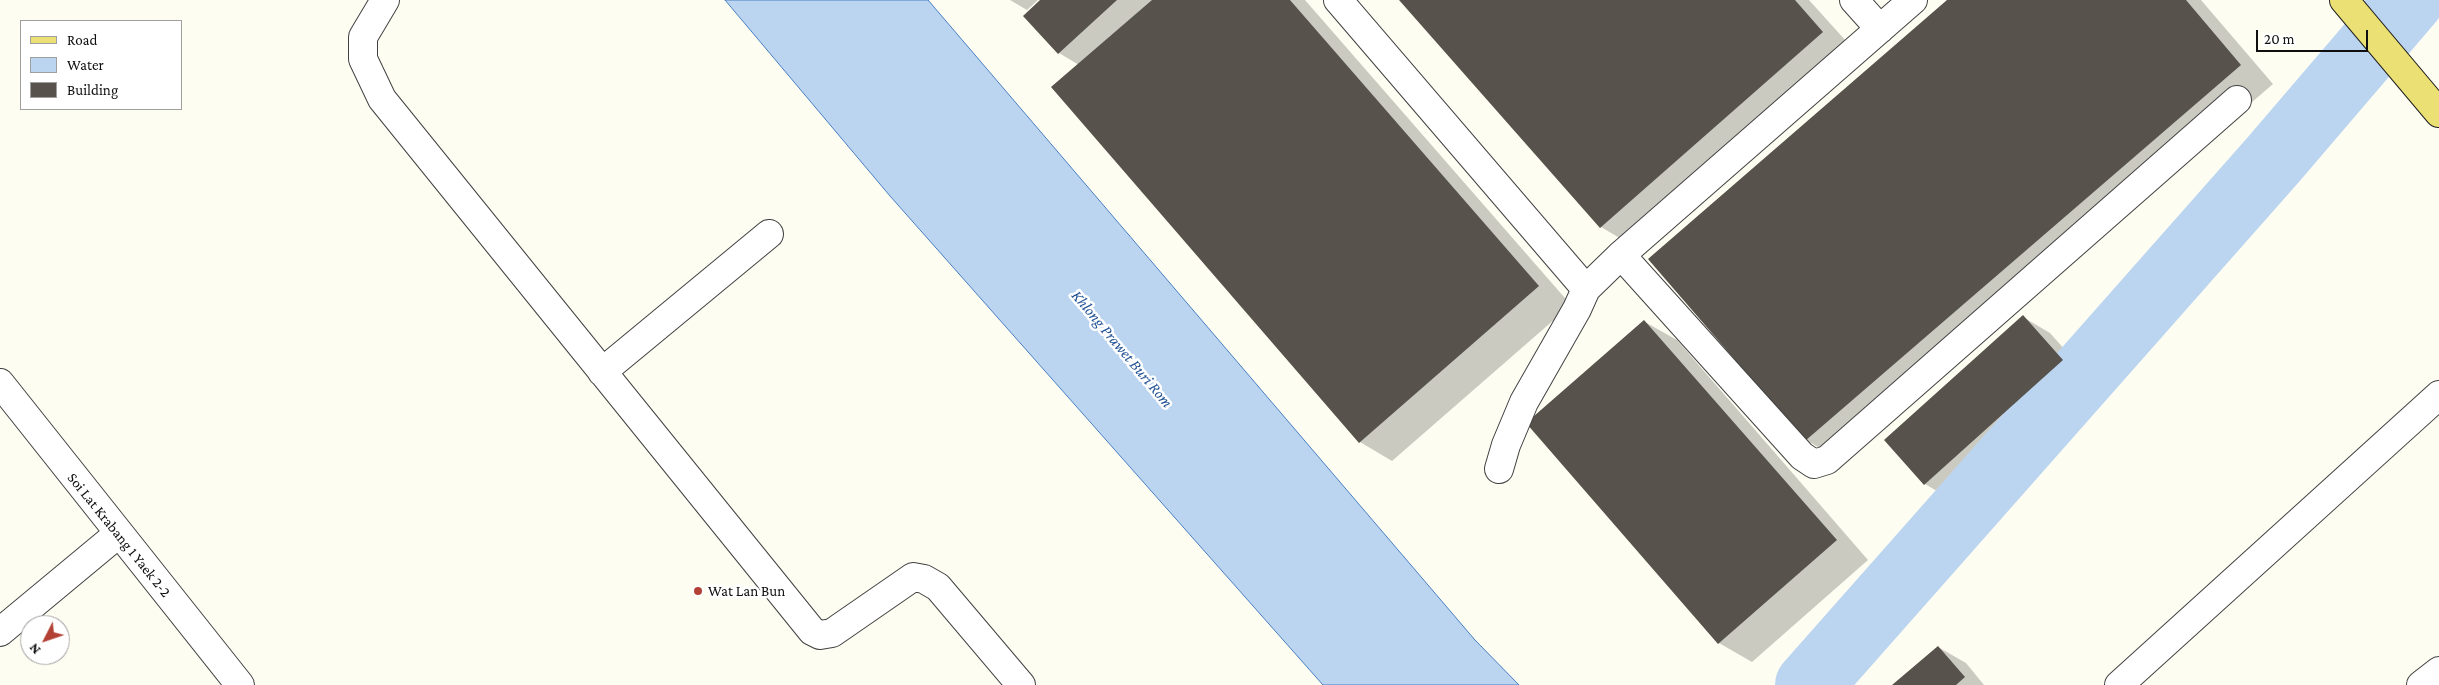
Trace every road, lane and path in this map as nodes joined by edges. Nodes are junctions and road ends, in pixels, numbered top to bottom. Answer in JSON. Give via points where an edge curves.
{"nodes":[{"id":1,"x":386,"y":0,"type":"edge"},
{"id":2,"x":1338,"y":0,"type":"edge"},
{"id":3,"x":1854,"y":0,"type":"edge"},
{"id":4,"x":1913,"y":0,"type":"edge"},
{"id":5,"x":2344,"y":0,"type":"edge"},
{"id":6,"x":1880,"y":29,"type":"junction"},
{"id":7,"x":2237,"y":100,"type":"dead end"},
{"id":8,"x":2439,"y":113,"type":"edge"},
{"id":9,"x":769,"y":234,"type":"dead end"},
{"id":10,"x":1621,"y":255,"type":"junction"},
{"id":11,"x":1586,"y":289,"type":"junction"},
{"id":12,"x":602,"y":372,"type":"junction"},
{"id":13,"x":0,"y":384,"type":"edge"},
{"id":14,"x":2439,"y":395,"type":"edge"},
{"id":15,"x":1499,"y":469,"type":"dead end"},
{"id":16,"x":118,"y":534,"type":"junction"},
{"id":17,"x":0,"y":632,"type":"edge"},
{"id":18,"x":2439,"y":671,"type":"edge"},
{"id":19,"x":240,"y":685,"type":"edge"},
{"id":20,"x":1022,"y":685,"type":"edge"},
{"id":21,"x":2120,"y":685,"type":"edge"},
{"id":22,"x":2421,"y":685,"type":"edge"}],
"edges":[{"from":1,"to":12,"type":"street","via":[[363,37],[363,59],[382,99]]},
{"from":2,"to":11,"type":"street"},
{"from":3,"to":6,"type":"street"},
{"from":4,"to":6,"type":"street"},
{"from":5,"to":8,"type":"main road"},
{"from":6,"to":10,"type":"street"},
{"from":7,"to":10,"type":"street","via":[[1827,460],[1814,464],[1802,456]]},
{"from":9,"to":12,"type":"street"},
{"from":10,"to":11,"type":"street"},
{"from":11,"to":15,"type":"street","via":[[1524,402]]},
{"from":12,"to":20,"type":"street","via":[[812,631],[820,635],[832,633],[913,577],[924,579],[938,587]]},
{"from":13,"to":16,"type":"street","name":"Soi Lat Krabang 1 Yaek 2-2"},
{"from":14,"to":21,"type":"street"},
{"from":16,"to":17,"type":"street"},
{"from":16,"to":19,"type":"street","name":"Soi Lat Krabang 1 Yaek 2-2"},
{"from":18,"to":22,"type":"street"}]}
